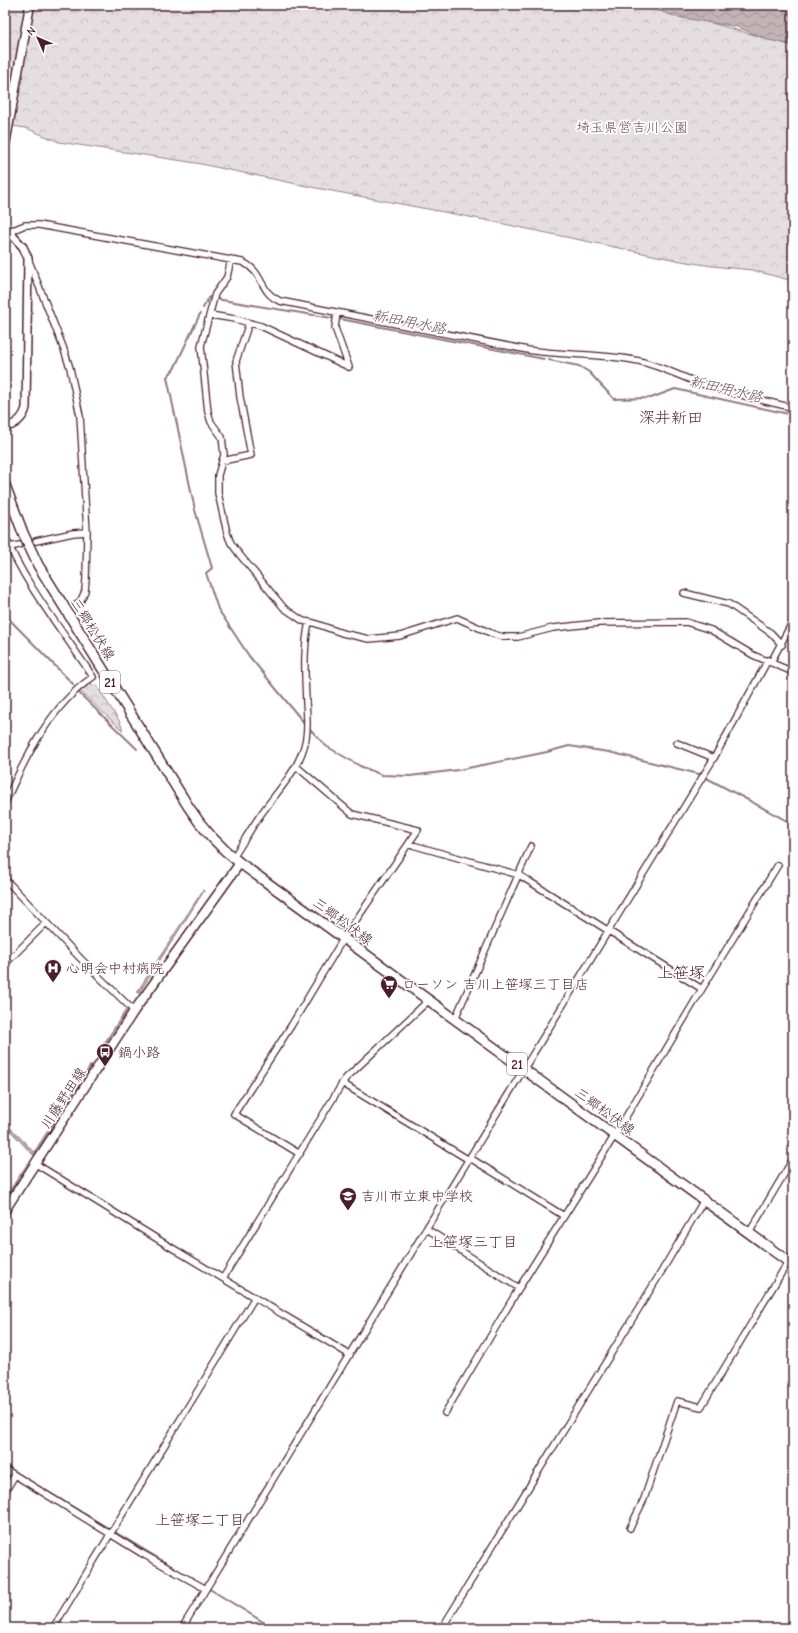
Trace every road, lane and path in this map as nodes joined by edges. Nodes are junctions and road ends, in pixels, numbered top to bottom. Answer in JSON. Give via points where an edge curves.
{"nodes":[{"id":1,"x":30,"y":5,"type":"edge"},
{"id":2,"x":5,"y":145,"type":"edge"},
{"id":3,"x":13,"y":230,"type":"joint"},
{"id":4,"x":28,"y":258,"type":"junction"},
{"id":5,"x":231,"y":259,"type":"junction"},
{"id":6,"x":337,"y":313,"type":"junction"},
{"id":7,"x":210,"y":315,"type":"junction"},
{"id":8,"x":249,"y":323,"type":"junction"},
{"id":9,"x":793,"y":408,"type":"edge"},
{"id":10,"x":5,"y":428,"type":"edge"},
{"id":11,"x":222,"y":462,"type":"junction"},
{"id":12,"x":5,"y":485,"type":"edge"},
{"id":13,"x":87,"y":532,"type":"junction"},
{"id":14,"x":5,"y":536,"type":"edge"},
{"id":15,"x":36,"y":541,"type":"dead end"},
{"id":16,"x":8,"y":546,"type":"edge"},
{"id":17,"x":18,"y":546,"type":"dead end"},
{"id":18,"x":684,"y":593,"type":"dead end"},
{"id":19,"x":76,"y":605,"type":"dead end"},
{"id":20,"x":793,"y":621,"type":"edge"},
{"id":21,"x":309,"y":622,"type":"junction"},
{"id":22,"x":782,"y":645,"type":"junction"},
{"id":23,"x":770,"y":661,"type":"junction"},
{"id":24,"x":793,"y":672,"type":"edge"},
{"id":25,"x":677,"y":743,"type":"dead end"},
{"id":26,"x":714,"y":758,"type":"junction"},
{"id":27,"x":296,"y":766,"type":"junction"},
{"id":28,"x":5,"y":803,"type":"edge"},
{"id":29,"x":409,"y":844,"type":"junction"},
{"id":30,"x":531,"y":846,"type":"dead end"},
{"id":31,"x":237,"y":861,"type":"junction"},
{"id":32,"x":778,"y":865,"type":"dead end"},
{"id":33,"x":519,"y":876,"type":"junction"},
{"id":34,"x":5,"y":880,"type":"edge"},
{"id":35,"x":46,"y":923,"type":"junction"},
{"id":36,"x":609,"y":930,"type":"junction"},
{"id":37,"x":343,"y":939,"type":"junction"},
{"id":38,"x":5,"y":964,"type":"edge"},
{"id":39,"x":702,"y":989,"type":"junction"},
{"id":40,"x":429,"y":1000,"type":"junction"},
{"id":41,"x":134,"y":1011,"type":"junction"},
{"id":42,"x":455,"y":1019,"type":"junction"},
{"id":43,"x":524,"y":1069,"type":"junction"},
{"id":44,"x":342,"y":1083,"type":"junction"},
{"id":45,"x":615,"y":1135,"type":"junction"},
{"id":46,"x":300,"y":1154,"type":"junction"},
{"id":47,"x":470,"y":1159,"type":"junction"},
{"id":48,"x":793,"y":1159,"type":"edge"},
{"id":49,"x":36,"y":1164,"type":"junction"},
{"id":50,"x":704,"y":1200,"type":"junction"},
{"id":51,"x":5,"y":1210,"type":"edge"},
{"id":52,"x":564,"y":1216,"type":"junction"},
{"id":53,"x":427,"y":1229,"type":"junction"},
{"id":54,"x":749,"y":1233,"type":"junction"},
{"id":55,"x":791,"y":1264,"type":"edge"},
{"id":56,"x":223,"y":1278,"type":"junction"},
{"id":57,"x":519,"y":1288,"type":"junction"},
{"id":58,"x":254,"y":1297,"type":"junction"},
{"id":59,"x":350,"y":1355,"type":"junction"},
{"id":60,"x":445,"y":1413,"type":"dead end"},
{"id":61,"x":5,"y":1469,"type":"edge"},
{"id":62,"x":15,"y":1475,"type":"junction"},
{"id":63,"x":5,"y":1492,"type":"edge"},
{"id":64,"x":630,"y":1528,"type":"dead end"},
{"id":65,"x":109,"y":1534,"type":"junction"},
{"id":66,"x":206,"y":1589,"type":"junction"},
{"id":67,"x":53,"y":1628,"type":"edge"},
{"id":68,"x":182,"y":1628,"type":"edge"},
{"id":69,"x":442,"y":1628,"type":"edge"}],
"edges":[{"from":1,"to":2,"type":"main road"},
{"from":3,"to":4,"type":"street","via":[[12,235],[23,247]]},
{"from":3,"to":5,"type":"street","via":[[26,225],[39,225]]},
{"from":4,"to":10,"type":"street","via":[[26,408],[19,421]]},
{"from":4,"to":13,"type":"street","via":[[63,347],[78,405],[84,453]]},
{"from":5,"to":6,"type":"street","via":[[250,265],[258,274],[266,291],[275,299]]},
{"from":5,"to":7,"type":"street","via":[[226,277],[215,294]]},
{"from":6,"to":8,"type":"street","via":[[335,328],[349,367],[261,326]]},
{"from":6,"to":9,"type":"street","via":[[547,354],[640,361],[716,388]]},
{"from":7,"to":8,"type":"street"},
{"from":7,"to":11,"type":"street","via":[[202,338],[201,350],[208,412],[211,422],[222,437]]},
{"from":8,"to":11,"type":"street","via":[[236,361],[251,455]]},
{"from":11,"to":21,"type":"street","via":[[218,475],[218,493],[231,543],[284,608]]},
{"from":12,"to":31,"type":"main road","name":"三郷松伏線","number":"21","via":[[23,534],[38,565],[70,619],[200,825]]},
{"from":13,"to":15,"type":"street"},
{"from":13,"to":19,"type":"street","via":[[85,591]]},
{"from":14,"to":16,"type":"street"},
{"from":16,"to":17,"type":"street"},
{"from":16,"to":28,"type":"street","via":[[23,573],[93,677],[72,694],[33,745]]},
{"from":18,"to":22,"type":"street","via":[[729,604],[771,632]]},
{"from":20,"to":22,"type":"street"},
{"from":21,"to":23,"type":"street","via":[[369,639],[400,636],[457,618],[503,636],[518,636],[553,628],[599,623],[686,622],[711,630],[753,655]]},
{"from":21,"to":27,"type":"street","via":[[305,639],[306,738]]},
{"from":22,"to":23,"type":"street"},
{"from":23,"to":24,"type":"street"},
{"from":23,"to":26,"type":"street"},
{"from":25,"to":26,"type":"street"},
{"from":26,"to":36,"type":"street"},
{"from":27,"to":29,"type":"street","via":[[352,814],[418,830]]},
{"from":27,"to":31,"type":"street","via":[[259,817]]},
{"from":29,"to":33,"type":"street"},
{"from":29,"to":37,"type":"street"},
{"from":30,"to":33,"type":"street"},
{"from":31,"to":37,"type":"main road","name":"三郷松伏線","number":"21"},
{"from":31,"to":41,"type":"main road","name":"川藤野田線"},
{"from":32,"to":39,"type":"street"},
{"from":33,"to":36,"type":"street"},
{"from":33,"to":42,"type":"street"},
{"from":34,"to":35,"type":"street"},
{"from":35,"to":38,"type":"street"},
{"from":35,"to":41,"type":"street"},
{"from":36,"to":39,"type":"street"},
{"from":36,"to":43,"type":"street"},
{"from":37,"to":40,"type":"main road","name":"三郷松伏線","number":"21"},
{"from":37,"to":46,"type":"street","via":[[234,1114]]},
{"from":39,"to":45,"type":"street"},
{"from":40,"to":42,"type":"main road","name":"三郷松伏線","number":"21"},
{"from":40,"to":44,"type":"street"},
{"from":41,"to":49,"type":"main road","name":"川藤野田線"},
{"from":42,"to":43,"type":"main road","name":"三郷松伏線","number":"21"},
{"from":43,"to":45,"type":"main road","name":"三郷松伏線","number":"21"},
{"from":43,"to":47,"type":"street"},
{"from":44,"to":46,"type":"street"},
{"from":44,"to":47,"type":"street"},
{"from":45,"to":50,"type":"main road","name":"三郷松伏線","number":"21"},
{"from":45,"to":52,"type":"street"},
{"from":46,"to":56,"type":"street"},
{"from":47,"to":52,"type":"street"},
{"from":47,"to":53,"type":"street"},
{"from":48,"to":54,"type":"street"},
{"from":49,"to":51,"type":"main road","name":"川藤野田線"},
{"from":49,"to":56,"type":"street"},
{"from":50,"to":54,"type":"main road","name":"三郷松伏線","number":"21"},
{"from":50,"to":69,"type":"street"},
{"from":52,"to":57,"type":"street"},
{"from":53,"to":57,"type":"street"},
{"from":53,"to":59,"type":"street"},
{"from":54,"to":55,"type":"main road","name":"三郷松伏線","number":"21"},
{"from":55,"to":64,"type":"street","via":[[701,1407],[677,1401],[644,1499]]},
{"from":56,"to":58,"type":"street"},
{"from":57,"to":60,"type":"street"},
{"from":58,"to":59,"type":"street"},
{"from":58,"to":65,"type":"street"},
{"from":59,"to":66,"type":"street"},
{"from":61,"to":62,"type":"street"},
{"from":62,"to":63,"type":"street"},
{"from":62,"to":65,"type":"street"},
{"from":65,"to":66,"type":"street"},
{"from":65,"to":67,"type":"street"},
{"from":66,"to":68,"type":"street"}]}
